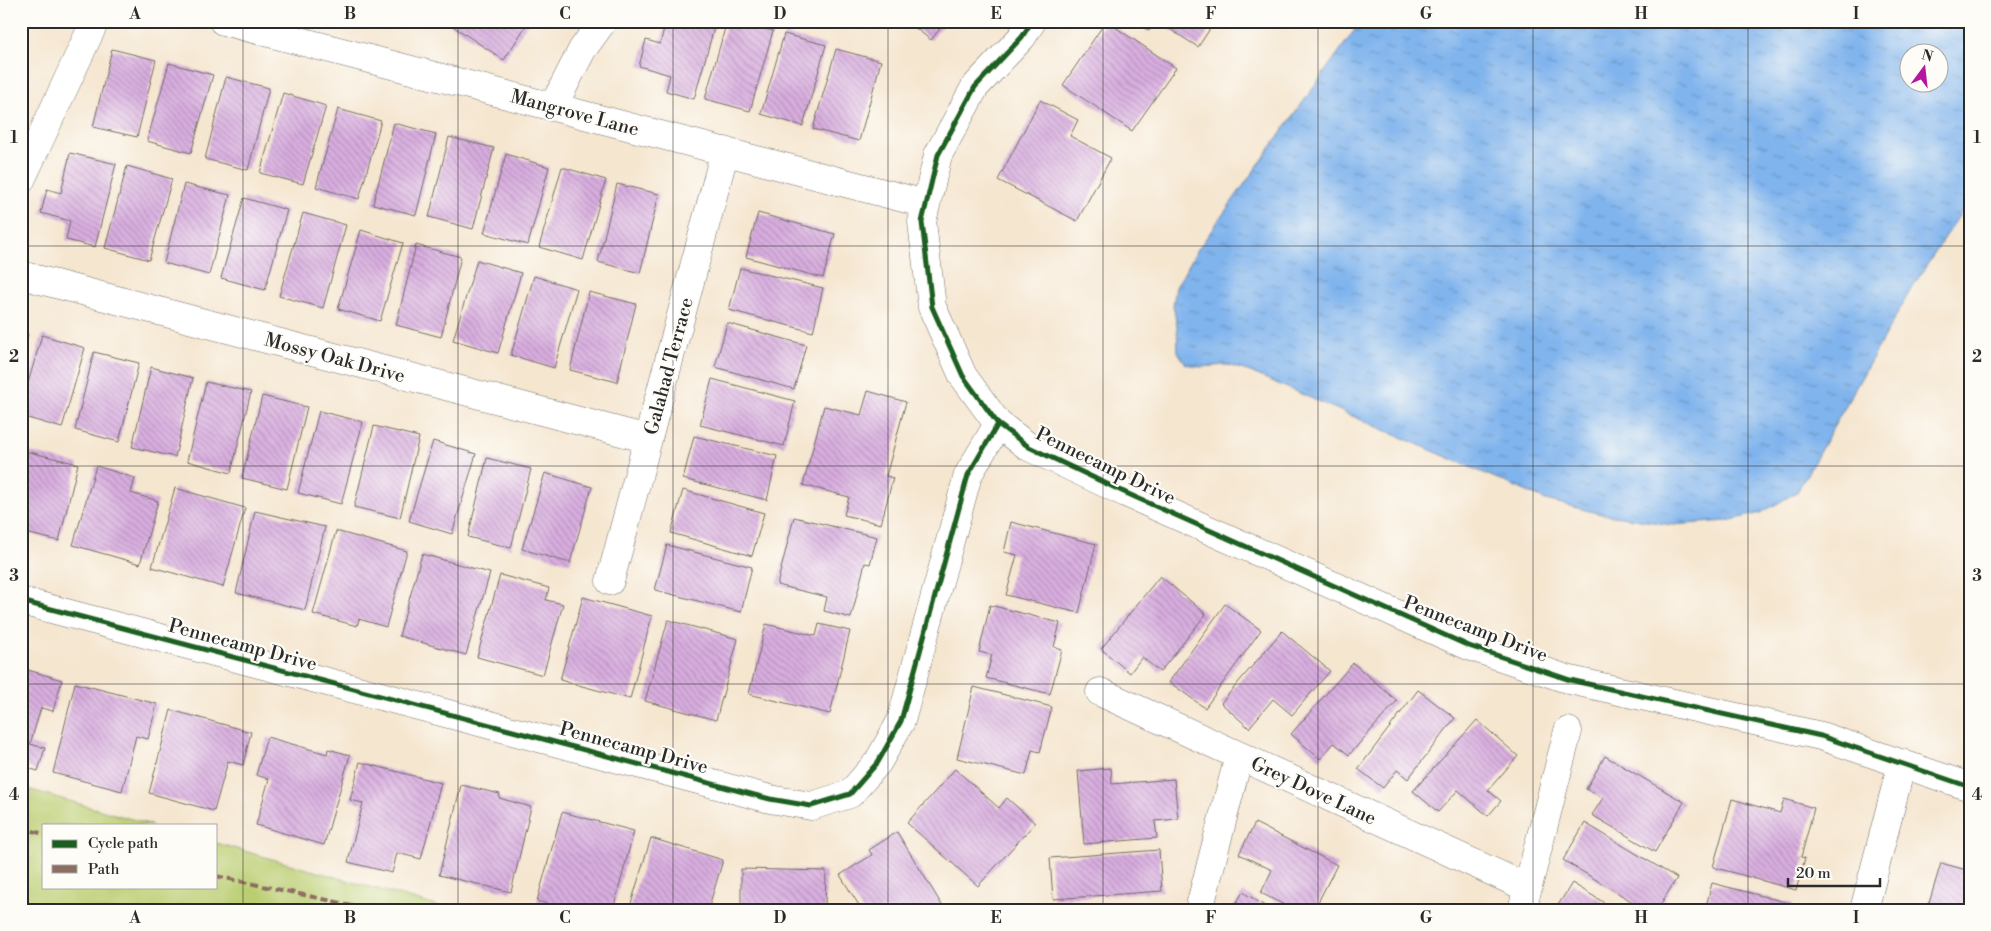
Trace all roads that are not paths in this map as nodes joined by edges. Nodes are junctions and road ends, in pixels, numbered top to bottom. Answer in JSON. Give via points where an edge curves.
{"nodes":[{"id":1,"x":95,"y":21,"type":"edge"},
{"id":2,"x":223,"y":21,"type":"edge"},
{"id":3,"x":602,"y":21,"type":"edge"},
{"id":4,"x":1032,"y":21,"type":"edge"},
{"id":5,"x":553,"y":107,"type":"junction"},
{"id":6,"x":725,"y":151,"type":"junction"},
{"id":7,"x":21,"y":180,"type":"edge"},
{"id":8,"x":926,"y":204,"type":"junction"},
{"id":9,"x":21,"y":275,"type":"edge"},
{"id":10,"x":998,"y":424,"type":"junction"},
{"id":11,"x":648,"y":439,"type":"junction"},
{"id":12,"x":610,"y":581,"type":"dead end"},
{"id":13,"x":21,"y":601,"type":"edge"},
{"id":14,"x":1100,"y":692,"type":"dead end"},
{"id":15,"x":1568,"y":731,"type":"dead end"},
{"id":16,"x":1238,"y":756,"type":"junction"},
{"id":17,"x":1902,"y":763,"type":"junction"},
{"id":18,"x":1970,"y":787,"type":"edge"},
{"id":19,"x":1525,"y":899,"type":"edge"},
{"id":20,"x":1199,"y":910,"type":"edge"},
{"id":21,"x":1864,"y":910,"type":"edge"}],
"edges":[{"from":1,"to":7,"type":"street"},
{"from":2,"to":5,"type":"street","name":"Mangrove Lane"},
{"from":3,"to":5,"type":"street","via":[[582,50]]},
{"from":4,"to":8,"type":"street","name":"Pennecamp Drive","via":[[1022,37],[975,86],[938,155]]},
{"from":5,"to":6,"type":"street","name":"Mangrove Lane"},
{"from":6,"to":8,"type":"street","name":"Mangrove Lane"},
{"from":6,"to":11,"type":"street","name":"Galahad Terrace"},
{"from":8,"to":10,"type":"street","name":"Pennecamp Drive","via":[[922,222],[932,307],[963,376]]},
{"from":9,"to":11,"type":"street","name":"Mossy Oak Drive"},
{"from":10,"to":13,"type":"street","name":"Pennecamp Drive","via":[[968,476],[901,721],[878,762],[850,794],[811,806],[770,798]]},
{"from":10,"to":17,"type":"street","name":"Pennecamp Drive","via":[[1029,447],[1126,493],[1469,646],[1570,680],[1822,736]]},
{"from":11,"to":12,"type":"street","name":"Galahad Terrace"},
{"from":14,"to":16,"type":"street","name":"Grey Dove Lane"},
{"from":15,"to":19,"type":"street"},
{"from":16,"to":19,"type":"street","name":"Grey Dove Lane"},
{"from":16,"to":20,"type":"street"},
{"from":17,"to":18,"type":"street","name":"Pennecamp Drive"},
{"from":17,"to":21,"type":"street"}]}
